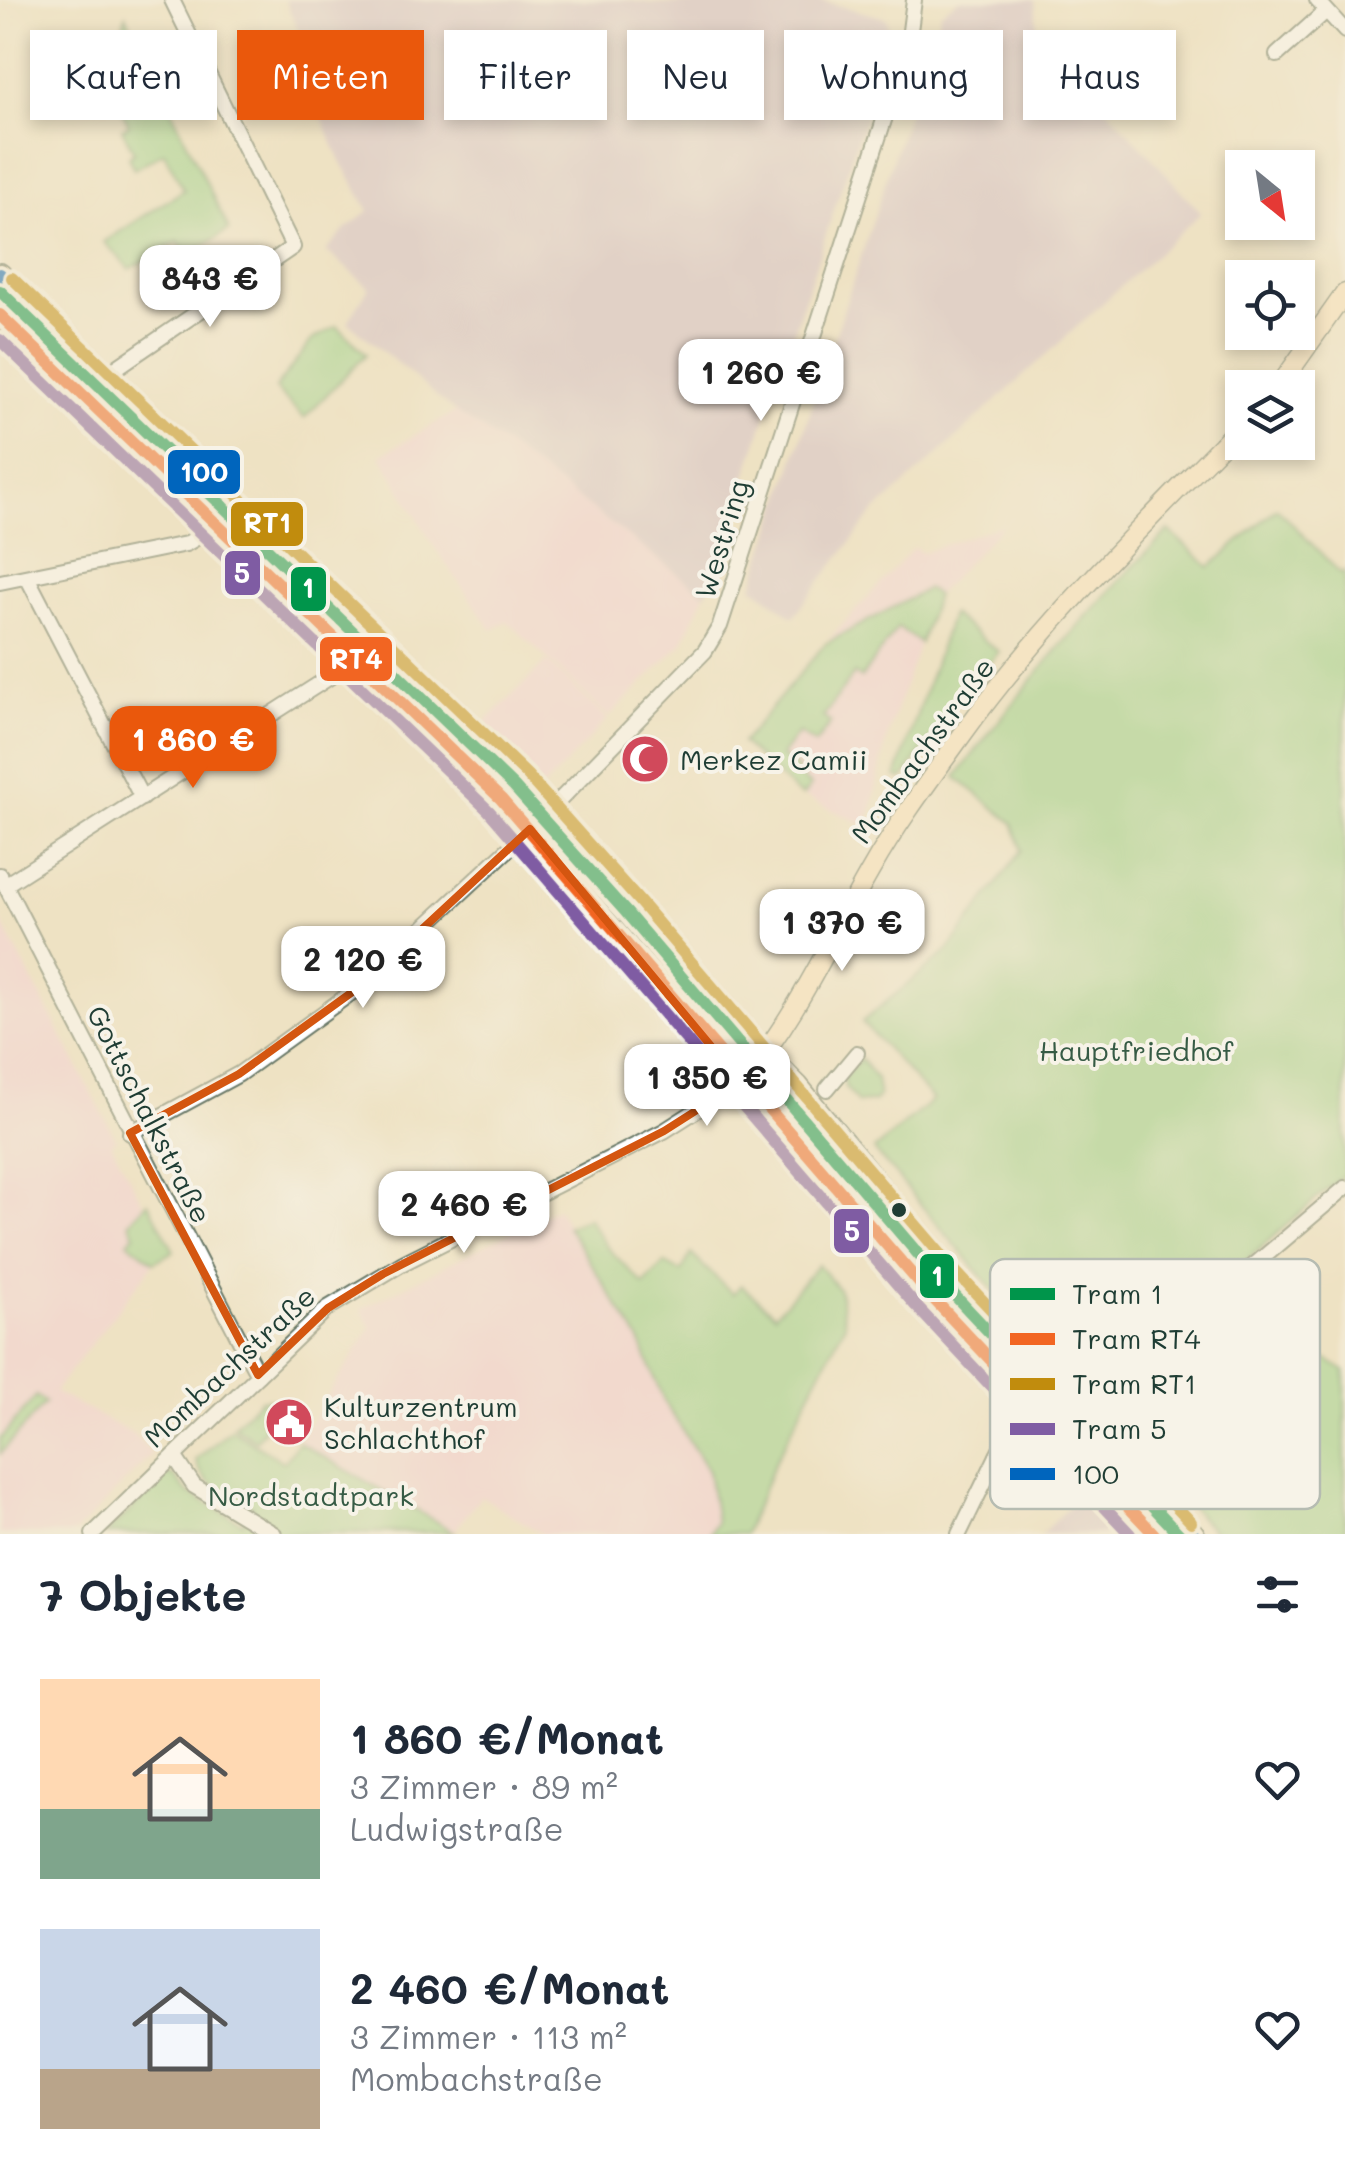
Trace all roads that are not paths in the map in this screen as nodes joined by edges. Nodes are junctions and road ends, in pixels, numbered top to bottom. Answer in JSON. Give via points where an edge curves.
{"nodes":[{"id":1,"x":172,"y":0,"type":"edge"},
{"id":2,"x":914,"y":0,"type":"edge"},
{"id":3,"x":1322,"y":6,"type":"edge"},
{"id":4,"x":1345,"y":31,"type":"edge"},
{"id":5,"x":1277,"y":55,"type":"dead end"},
{"id":6,"x":0,"y":274,"type":"edge"},
{"id":7,"x":1345,"y":293,"type":"edge"},
{"id":8,"x":0,"y":315,"type":"edge"},
{"id":9,"x":1291,"y":370,"type":"edge"},
{"id":10,"x":104,"y":377,"type":"junction"},
{"id":11,"x":1225,"y":442,"type":"edge"},
{"id":12,"x":218,"y":525,"type":"junction"},
{"id":13,"x":27,"y":577,"type":"junction"},
{"id":14,"x":0,"y":582,"type":"edge"},
{"id":15,"x":358,"y":660,"type":"junction"},
{"id":16,"x":142,"y":798,"type":"junction"},
{"id":17,"x":551,"y":810,"type":"junction"},
{"id":18,"x":530,"y":829,"type":"junction"},
{"id":19,"x":2,"y":880,"type":"edge"},
{"id":20,"x":857,"y":1053,"type":"dead end"},
{"id":21,"x":764,"y":1056,"type":"junction"},
{"id":22,"x":741,"y":1082,"type":"junction"},
{"id":23,"x":827,"y":1089,"type":"dead end"},
{"id":24,"x":130,"y":1132,"type":"junction"},
{"id":25,"x":1345,"y":1188,"type":"edge"},
{"id":26,"x":1261,"y":1259,"type":"edge"},
{"id":27,"x":990,"y":1314,"type":"edge"},
{"id":28,"x":990,"y":1360,"type":"edge"},
{"id":29,"x":258,"y":1375,"type":"junction"},
{"id":30,"x":174,"y":1456,"type":"junction"},
{"id":31,"x":990,"y":1470,"type":"edge"},
{"id":32,"x":1131,"y":1509,"type":"edge"},
{"id":33,"x":1170,"y":1509,"type":"edge"},
{"id":34,"x":93,"y":1534,"type":"edge"},
{"id":35,"x":274,"y":1534,"type":"edge"},
{"id":36,"x":959,"y":1534,"type":"edge"},
{"id":37,"x":1155,"y":1534,"type":"edge"},
{"id":38,"x":1194,"y":1534,"type":"edge"}],
"edges":[{"from":1,"to":10,"type":"street","via":[[292,247]]},
{"from":2,"to":17,"type":"street","name":"Westring","via":[[908,46],[720,626],[705,651]]},
{"from":3,"to":4,"type":"street"},
{"from":3,"to":5,"type":"street"},
{"from":6,"to":10,"type":"main road"},
{"from":7,"to":9,"type":"street"},
{"from":8,"to":12,"type":"main road"},
{"from":10,"to":17,"type":"main road"},
{"from":11,"to":21,"type":"street","name":"Mombachstraße","via":[[1018,663],[964,732],[873,865]]},
{"from":12,"to":13,"type":"street","via":[[186,544]]},
{"from":12,"to":15,"type":"main road"},
{"from":13,"to":14,"type":"street"},
{"from":13,"to":16,"type":"street"},
{"from":15,"to":16,"type":"street"},
{"from":15,"to":18,"type":"main road"},
{"from":16,"to":19,"type":"street"},
{"from":17,"to":21,"type":"main road"},
{"from":18,"to":22,"type":"main road"},
{"from":18,"to":24,"type":"street","via":[[362,985],[239,1074]]},
{"from":19,"to":24,"type":"street","name":"Gottschalkstraße"},
{"from":20,"to":23,"type":"street"},
{"from":21,"to":22,"type":"street","name":"Mombachstraße"},
{"from":21,"to":27,"type":"main road","via":[[802,1091]]},
{"from":22,"to":28,"type":"main road"},
{"from":22,"to":29,"type":"street","name":"Mombachstraße","via":[[664,1130],[382,1274],[328,1308]]},
{"from":24,"to":29,"type":"street","name":"Gottschalkstraße"},
{"from":25,"to":26,"type":"street"},
{"from":29,"to":30,"type":"street","name":"Mombachstraße"},
{"from":30,"to":34,"type":"street","name":"Mombachstraße"},
{"from":30,"to":35,"type":"street","via":[[194,1486]]},
{"from":31,"to":36,"type":"street"},
{"from":32,"to":37,"type":"main road"},
{"from":33,"to":38,"type":"main road"}]}
